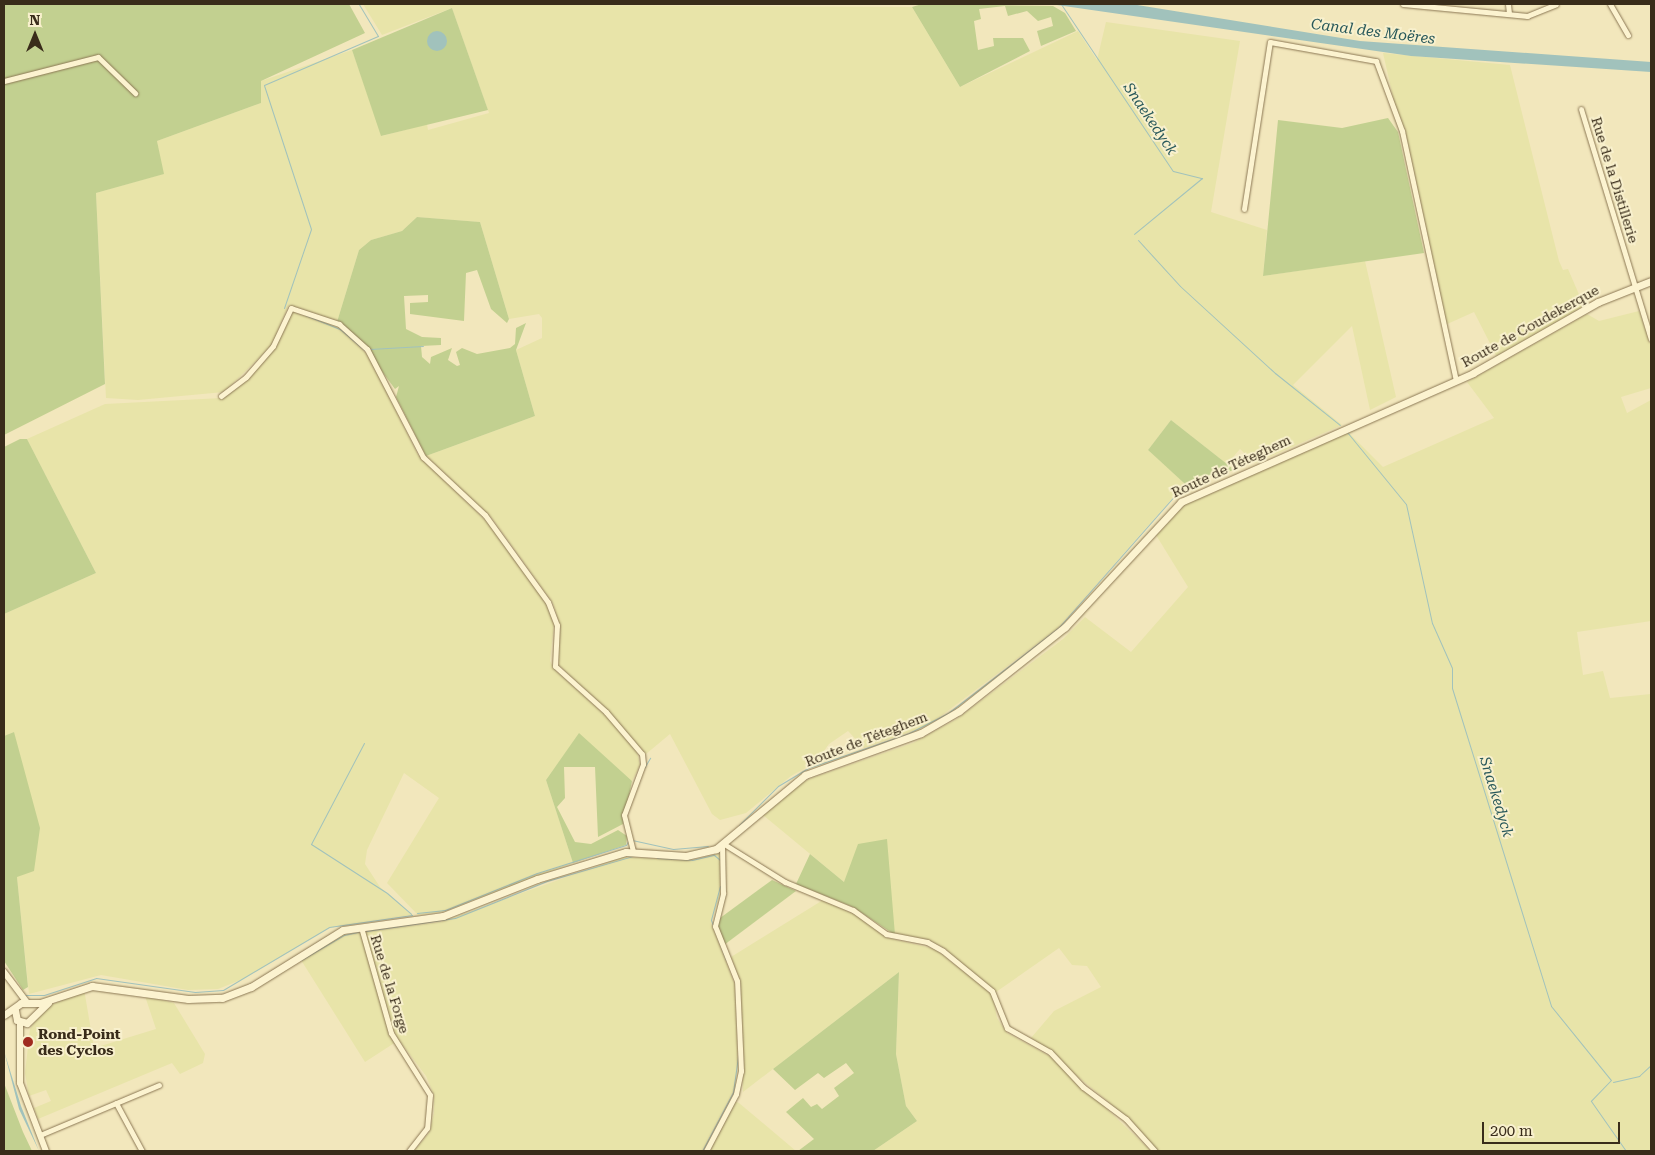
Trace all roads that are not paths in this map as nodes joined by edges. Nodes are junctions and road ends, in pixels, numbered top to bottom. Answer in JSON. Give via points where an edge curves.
{"nodes":[{"id":1,"x":1403,"y":4,"type":"edge"},
{"id":2,"x":1508,"y":4,"type":"edge"},
{"id":3,"x":1556,"y":4,"type":"edge"},
{"id":4,"x":1610,"y":4,"type":"edge"},
{"id":5,"x":1509,"y":14,"type":"junction"},
{"id":6,"x":1628,"y":36,"type":"dead end"},
{"id":7,"x":4,"y":81,"type":"edge"},
{"id":8,"x":135,"y":93,"type":"dead end"},
{"id":9,"x":1581,"y":109,"type":"dead end"},
{"id":10,"x":1244,"y":209,"type":"dead end"},
{"id":11,"x":1651,"y":281,"type":"edge"},
{"id":12,"x":1636,"y":286,"type":"junction"},
{"id":13,"x":1651,"y":339,"type":"edge"},
{"id":14,"x":1456,"y":380,"type":"junction"},
{"id":15,"x":221,"y":396,"type":"dead end"},
{"id":16,"x":1338,"y":430,"type":"joint"},
{"id":17,"x":724,"y":845,"type":"junction"},
{"id":18,"x":632,"y":851,"type":"junction"},
{"id":19,"x":361,"y":927,"type":"junction"},
{"id":20,"x":5,"y":975,"type":"edge"},
{"id":21,"x":61,"y":996,"type":"junction"},
{"id":22,"x":28,"y":1003,"type":"junction"},
{"id":23,"x":16,"y":1008,"type":"junction"},
{"id":24,"x":36,"y":1014,"type":"junction"},
{"id":25,"x":4,"y":1017,"type":"edge"},
{"id":26,"x":19,"y":1021,"type":"junction"},
{"id":27,"x":31,"y":1022,"type":"junction"},
{"id":28,"x":159,"y":1085,"type":"dead end"},
{"id":29,"x":25,"y":1095,"type":"junction"},
{"id":30,"x":116,"y":1103,"type":"junction"},
{"id":31,"x":40,"y":1135,"type":"junction"},
{"id":32,"x":46,"y":1151,"type":"edge"},
{"id":33,"x":142,"y":1151,"type":"edge"},
{"id":34,"x":409,"y":1151,"type":"edge"},
{"id":35,"x":706,"y":1151,"type":"edge"},
{"id":36,"x":1154,"y":1151,"type":"edge"}],
"edges":[{"from":1,"to":5,"type":"street"},
{"from":2,"to":5,"type":"street"},
{"from":3,"to":5,"type":"street","via":[[1539,14]]},
{"from":4,"to":6,"type":"street"},
{"from":7,"to":8,"type":"street","via":[[95,56],[107,62]]},
{"from":9,"to":12,"type":"street","name":"Rue de la Distillerie"},
{"from":10,"to":14,"type":"street","via":[[1270,42],[1376,60],[1402,131]]},
{"from":11,"to":12,"type":"main road","name":"Route de Coudekerque"},
{"from":12,"to":13,"type":"street","name":"Rue de la Distillerie"},
{"from":12,"to":14,"type":"main road","name":"Route de Coudekerque","via":[[1595,303]]},
{"from":14,"to":16,"type":"main road","name":"Route de Coudekerque"},
{"from":15,"to":18,"type":"street","via":[[240,383],[273,346],[291,308],[341,325],[368,350],[423,457],[486,515],[548,602],[557,625],[555,666],[606,712],[642,754],[643,764],[624,812]]},
{"from":16,"to":17,"type":"main road","name":"Route de Téteghem","via":[[1174,506],[1069,624],[963,708],[916,735],[805,775]]},
{"from":17,"to":18,"type":"main road","name":"Route de Téteghem","via":[[689,856]]},
{"from":17,"to":35,"type":"street","via":[[723,893],[715,926],[737,978],[741,1071],[736,1094]]},
{"from":17,"to":36,"type":"street","via":[[789,884],[849,908],[886,934],[927,942],[943,951],[992,991],[1007,1028],[1052,1054],[1083,1087],[1133,1126]]},
{"from":18,"to":19,"type":"main road","name":"Route de Téteghem","via":[[541,878],[449,915]]},
{"from":19,"to":21,"type":"main road","name":"Route de Téteghem","via":[[324,939],[251,987],[222,998],[188,999],[104,985]]},
{"from":19,"to":34,"type":"street","name":"Rue de la Forge","via":[[389,1029],[430,1095],[427,1128]]},
{"from":20,"to":22,"type":"street"},
{"from":20,"to":23,"type":"street"},
{"from":21,"to":22,"type":"main road","name":"Route de Téteghem"},
{"from":21,"to":24,"type":"main road","name":"Route de Téteghem"},
{"from":22,"to":23,"type":"main road","name":"Route de Téteghem"},
{"from":22,"to":24,"type":"main road"},
{"from":23,"to":25,"type":"main road","name":"Route de Téteghem"},
{"from":23,"to":26,"type":"main road"},
{"from":24,"to":27,"type":"main road"},
{"from":25,"to":26,"type":"main road"},
{"from":26,"to":27,"type":"main road"},
{"from":26,"to":29,"type":"street","via":[[19,1074]]},
{"from":27,"to":29,"type":"street","via":[[22,1066]]},
{"from":28,"to":30,"type":"street"},
{"from":29,"to":31,"type":"street"},
{"from":30,"to":31,"type":"street"},
{"from":30,"to":33,"type":"street"},
{"from":31,"to":32,"type":"street"}]}
